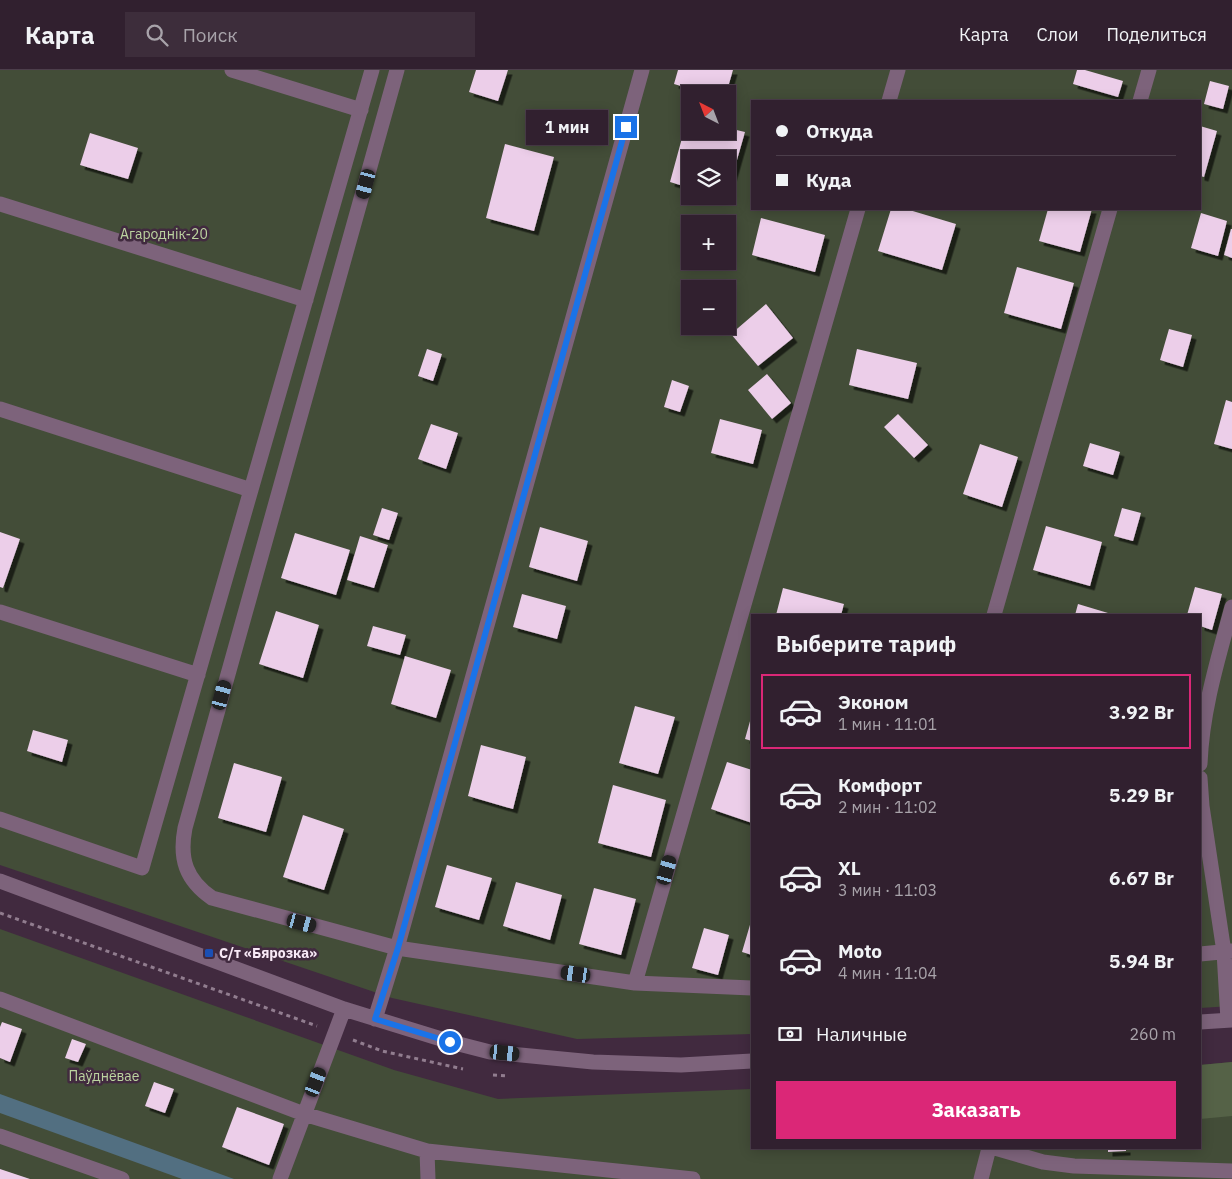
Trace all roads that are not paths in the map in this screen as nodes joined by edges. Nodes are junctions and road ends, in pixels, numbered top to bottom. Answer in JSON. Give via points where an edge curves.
{"nodes":[{"id":1,"x":232,"y":70,"type":"edge"},
{"id":2,"x":372,"y":70,"type":"edge"},
{"id":3,"x":398,"y":70,"type":"edge"},
{"id":4,"x":642,"y":70,"type":"edge"},
{"id":5,"x":898,"y":70,"type":"edge"},
{"id":6,"x":1149,"y":70,"type":"edge"},
{"id":7,"x":888,"y":100,"type":"edge"},
{"id":8,"x":1140,"y":100,"type":"edge"},
{"id":9,"x":361,"y":110,"type":"junction"},
{"id":10,"x":0,"y":204,"type":"edge"},
{"id":11,"x":858,"y":210,"type":"edge"},
{"id":12,"x":1110,"y":210,"type":"edge"},
{"id":13,"x":306,"y":300,"type":"junction"},
{"id":14,"x":0,"y":408,"type":"edge"},
{"id":15,"x":251,"y":490,"type":"junction"},
{"id":16,"x":1232,"y":607,"type":"edge"},
{"id":17,"x":0,"y":612,"type":"edge"},
{"id":18,"x":994,"y":614,"type":"edge"},
{"id":19,"x":198,"y":676,"type":"junction"},
{"id":20,"x":1201,"y":738,"type":"edge"},
{"id":21,"x":1201,"y":792,"type":"edge"},
{"id":22,"x":0,"y":819,"type":"edge"},
{"id":23,"x":0,"y":881,"type":"edge"},
{"id":24,"x":398,"y":948,"type":"junction"},
{"id":25,"x":1228,"y":952,"type":"edge"},
{"id":26,"x":1201,"y":954,"type":"edge"},
{"id":27,"x":635,"y":983,"type":"junction"},
{"id":28,"x":751,"y":988,"type":"edge"},
{"id":29,"x":0,"y":998,"type":"edge"},
{"id":30,"x":344,"y":1009,"type":"junction"},
{"id":31,"x":375,"y":1019,"type":"junction"},
{"id":32,"x":1230,"y":1020,"type":"edge"},
{"id":33,"x":1201,"y":1022,"type":"edge"},
{"id":34,"x":751,"y":1061,"type":"edge"},
{"id":35,"x":304,"y":1114,"type":"junction"},
{"id":36,"x":0,"y":1136,"type":"edge"},
{"id":37,"x":989,"y":1149,"type":"edge"},
{"id":38,"x":998,"y":1149,"type":"edge"},
{"id":39,"x":427,"y":1151,"type":"junction"},
{"id":40,"x":1232,"y":1172,"type":"edge"},
{"id":41,"x":1220,"y":1175,"type":"edge"},
{"id":42,"x":122,"y":1179,"type":"edge"},
{"id":43,"x":280,"y":1179,"type":"edge"},
{"id":44,"x":428,"y":1179,"type":"edge"},
{"id":45,"x":687,"y":1179,"type":"edge"},
{"id":46,"x":981,"y":1179,"type":"edge"}],
"edges":[{"from":1,"to":9,"type":"street"},
{"from":2,"to":9,"type":"street"},
{"from":3,"to":24,"type":"street","via":[[185,828],[182,853],[192,880],[212,898]]},
{"from":4,"to":24,"type":"street"},
{"from":5,"to":7,"type":"street"},
{"from":6,"to":8,"type":"street"},
{"from":9,"to":13,"type":"street"},
{"from":10,"to":13,"type":"street"},
{"from":11,"to":27,"type":"street"},
{"from":12,"to":18,"type":"street"},
{"from":13,"to":15,"type":"street"},
{"from":14,"to":15,"type":"street"},
{"from":15,"to":19,"type":"street"},
{"from":16,"to":20,"type":"street","via":[[1206,705]]},
{"from":17,"to":19,"type":"street"},
{"from":19,"to":22,"type":"street","via":[[142,868]]},
{"from":21,"to":25,"type":"street"},
{"from":23,"to":30,"type":"street"},
{"from":24,"to":27,"type":"street"},
{"from":24,"to":31,"type":"street"},
{"from":25,"to":26,"type":"street"},
{"from":25,"to":32,"type":"street"},
{"from":27,"to":28,"type":"street"},
{"from":29,"to":35,"type":"street"},
{"from":30,"to":31,"type":"street"},
{"from":30,"to":35,"type":"street"},
{"from":31,"to":34,"type":"street","via":[[490,1052],[593,1062],[681,1065]]},
{"from":32,"to":33,"type":"street"},
{"from":35,"to":39,"type":"street"},
{"from":35,"to":43,"type":"street"},
{"from":36,"to":42,"type":"street"},
{"from":37,"to":46,"type":"street"},
{"from":38,"to":41,"type":"street","via":[[1043,1162],[1074,1166]]},
{"from":39,"to":44,"type":"street"},
{"from":39,"to":45,"type":"street"},
{"from":40,"to":41,"type":"street"}]}
